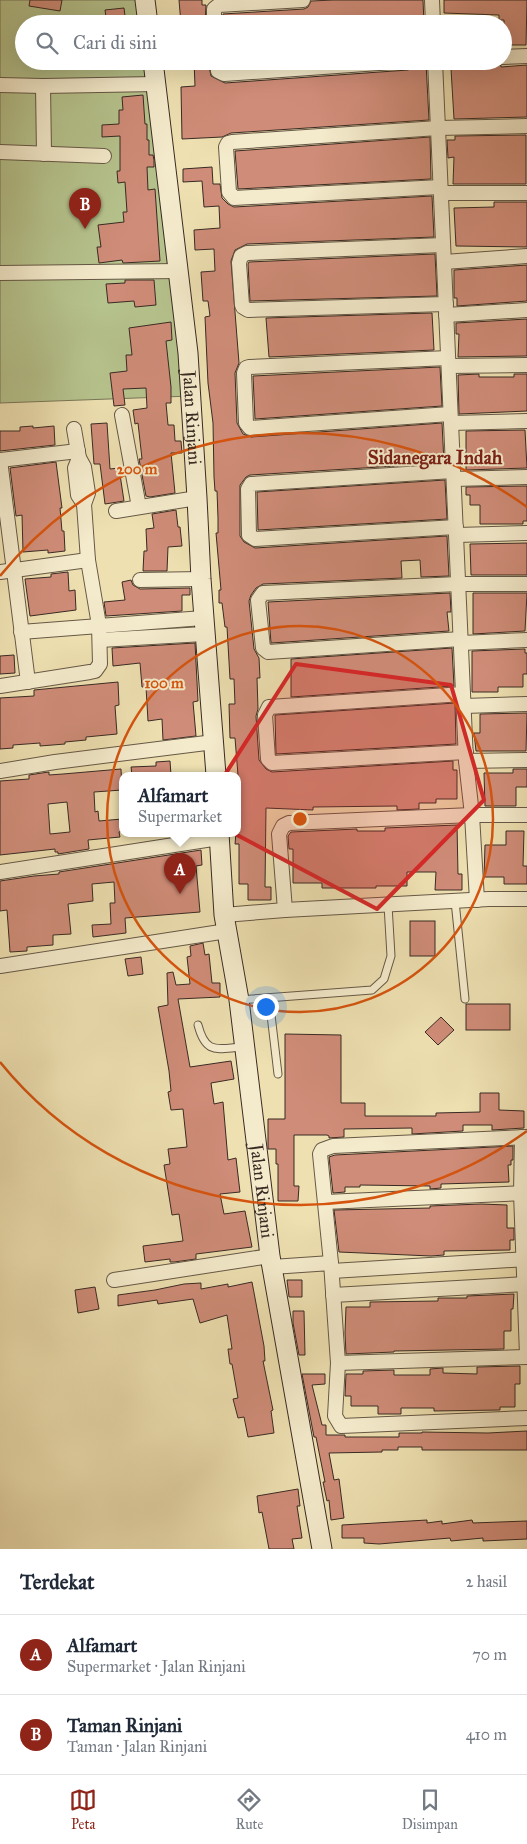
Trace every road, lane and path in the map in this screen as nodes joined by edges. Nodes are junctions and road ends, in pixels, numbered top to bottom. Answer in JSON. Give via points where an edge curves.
{"nodes":[{"id":1,"x":144,"y":0,"type":"edge"},
{"id":2,"x":303,"y":0,"type":"edge"},
{"id":3,"x":432,"y":0,"type":"edge"},
{"id":4,"x":258,"y":1,"type":"edge"},
{"id":5,"x":146,"y":15,"type":"edge"},
{"id":6,"x":214,"y":15,"type":"edge"},
{"id":7,"x":433,"y":15,"type":"edge"},
{"id":8,"x":527,"y":56,"type":"edge"},
{"id":9,"x":512,"y":57,"type":"edge"},
{"id":10,"x":154,"y":70,"type":"edge"},
{"id":11,"x":218,"y":70,"type":"edge"},
{"id":12,"x":280,"y":70,"type":"edge"},
{"id":13,"x":435,"y":70,"type":"edge"},
{"id":14,"x":0,"y":84,"type":"edge"},
{"id":15,"x":156,"y":84,"type":"junction"},
{"id":16,"x":43,"y":86,"type":"junction"},
{"id":17,"x":527,"y":126,"type":"edge"},
{"id":18,"x":438,"y":128,"type":"junction"},
{"id":19,"x":0,"y":152,"type":"edge"},
{"id":20,"x":44,"y":154,"type":"junction"},
{"id":21,"x":104,"y":156,"type":"dead end"},
{"id":22,"x":441,"y":190,"type":"junction"},
{"id":23,"x":527,"y":193,"type":"edge"},
{"id":24,"x":443,"y":245,"type":"junction"},
{"id":25,"x":527,"y":256,"type":"edge"},
{"id":26,"x":444,"y":262,"type":"junction"},
{"id":27,"x":178,"y":270,"type":"junction"},
{"id":28,"x":0,"y":272,"type":"edge"},
{"id":29,"x":446,"y":310,"type":"junction"},
{"id":30,"x":527,"y":310,"type":"edge"},
{"id":31,"x":448,"y":362,"type":"junction"},
{"id":32,"x":527,"y":365,"type":"edge"},
{"id":33,"x":122,"y":415,"type":"dead end"},
{"id":34,"x":451,"y":418,"type":"junction"},
{"id":35,"x":527,"y":422,"type":"edge"},
{"id":36,"x":74,"y":429,"type":"dead end"},
{"id":37,"x":78,"y":455,"type":"junction"},
{"id":38,"x":0,"y":460,"type":"edge"},
{"id":39,"x":453,"y":475,"type":"junction"},
{"id":40,"x":527,"y":477,"type":"edge"},
{"id":41,"x":197,"y":498,"type":"junction"},
{"id":42,"x":139,"y":507,"type":"junction"},
{"id":43,"x":116,"y":511,"type":"dead end"},
{"id":44,"x":456,"y":531,"type":"junction"},
{"id":45,"x":527,"y":533,"type":"edge"},
{"id":46,"x":88,"y":560,"type":"junction"},
{"id":47,"x":7,"y":571,"type":"edge"},
{"id":48,"x":201,"y":579,"type":"junction"},
{"id":49,"x":140,"y":580,"type":"dead end"},
{"id":50,"x":458,"y":584,"type":"junction"},
{"id":51,"x":527,"y":584,"type":"edge"},
{"id":52,"x":99,"y":625,"type":"junction"},
{"id":53,"x":204,"y":626,"type":"junction"},
{"id":54,"x":21,"y":632,"type":"junction"},
{"id":55,"x":100,"y":640,"type":"junction"},
{"id":56,"x":527,"y":640,"type":"edge"},
{"id":57,"x":461,"y":641,"type":"junction"},
{"id":58,"x":28,"y":682,"type":"junction"},
{"id":59,"x":0,"y":686,"type":"edge"},
{"id":60,"x":463,"y":700,"type":"junction"},
{"id":61,"x":527,"y":704,"type":"edge"},
{"id":62,"x":214,"y":742,"type":"junction"},
{"id":63,"x":466,"y":756,"type":"junction"},
{"id":64,"x":527,"y":760,"type":"edge"},
{"id":65,"x":0,"y":771,"type":"edge"},
{"id":66,"x":216,"y":772,"type":"edge"},
{"id":67,"x":472,"y":815,"type":"junction"},
{"id":68,"x":527,"y":815,"type":"edge"},
{"id":69,"x":213,"y":837,"type":"edge"},
{"id":70,"x":219,"y":837,"type":"edge"},
{"id":71,"x":0,"y":872,"type":"edge"},
{"id":72,"x":527,"y":899,"type":"edge"},
{"id":73,"x":477,"y":900,"type":"junction"},
{"id":74,"x":454,"y":901,"type":"junction"},
{"id":75,"x":388,"y":905,"type":"junction"},
{"id":76,"x":285,"y":910,"type":"junction"},
{"id":77,"x":226,"y":923,"type":"junction"},
{"id":78,"x":0,"y":966,"type":"edge"},
{"id":79,"x":269,"y":998,"type":"junction"},
{"id":80,"x":465,"y":999,"type":"dead end"},
{"id":81,"x":239,"y":1000,"type":"junction"},
{"id":82,"x":198,"y":1025,"type":"dead end"},
{"id":83,"x":244,"y":1047,"type":"junction"},
{"id":84,"x":278,"y":1074,"type":"dead end"},
{"id":85,"x":524,"y":1137,"type":"edge"},
{"id":86,"x":524,"y":1193,"type":"edge"},
{"id":87,"x":325,"y":1202,"type":"junction"},
{"id":88,"x":525,"y":1259,"type":"edge"},
{"id":89,"x":271,"y":1262,"type":"junction"},
{"id":90,"x":331,"y":1267,"type":"junction"},
{"id":91,"x":114,"y":1280,"type":"dead end"},
{"id":92,"x":526,"y":1284,"type":"edge"},
{"id":93,"x":333,"y":1295,"type":"junction"},
{"id":94,"x":527,"y":1356,"type":"edge"},
{"id":95,"x":338,"y":1363,"type":"junction"},
{"id":96,"x":527,"y":1418,"type":"edge"},
{"id":97,"x":322,"y":1549,"type":"edge"}],
"edges":[{"from":1,"to":5,"type":"street"},
{"from":2,"to":4,"type":"street"},
{"from":3,"to":7,"type":"street"},
{"from":4,"to":6,"type":"street","via":[[216,6]]},
{"from":8,"to":9,"type":"street"},
{"from":10,"to":15,"type":"street","name":"Jalan Rinjani"},
{"from":11,"to":12,"type":"street","via":[[224,74]]},
{"from":13,"to":18,"type":"street"},
{"from":14,"to":16,"type":"street"},
{"from":15,"to":16,"type":"street"},
{"from":15,"to":27,"type":"street","name":"Jalan Rinjani"},
{"from":16,"to":20,"type":"street"},
{"from":17,"to":18,"type":"street"},
{"from":18,"to":22,"type":"street"},
{"from":18,"to":22,"type":"street","via":[[232,142],[226,147],[229,192],[234,198]]},
{"from":19,"to":20,"type":"street"},
{"from":20,"to":21,"type":"street"},
{"from":22,"to":23,"type":"street"},
{"from":22,"to":24,"type":"street"},
{"from":24,"to":26,"type":"street"},
{"from":24,"to":29,"type":"street","via":[[247,253],[239,262],[242,305],[248,310]]},
{"from":25,"to":26,"type":"street"},
{"from":26,"to":29,"type":"street"},
{"from":27,"to":28,"type":"street"},
{"from":27,"to":41,"type":"street","name":"Jalan Rinjani","via":[[188,353]]},
{"from":29,"to":30,"type":"street"},
{"from":29,"to":31,"type":"street"},
{"from":31,"to":32,"type":"street"},
{"from":31,"to":34,"type":"street"},
{"from":31,"to":34,"type":"street","via":[[249,367],[244,373],[246,423],[250,428]]},
{"from":33,"to":42,"type":"street"},
{"from":34,"to":35,"type":"street"},
{"from":34,"to":39,"type":"street"},
{"from":36,"to":37,"type":"street"},
{"from":37,"to":38,"type":"street"},
{"from":37,"to":46,"type":"street","via":[[75,468],[78,495],[84,504]]},
{"from":38,"to":47,"type":"street"},
{"from":39,"to":40,"type":"street"},
{"from":39,"to":44,"type":"street"},
{"from":39,"to":44,"type":"street","via":[[251,484],[248,489],[249,535],[255,539]]},
{"from":41,"to":42,"type":"street"},
{"from":41,"to":48,"type":"street","name":"Jalan Rinjani"},
{"from":42,"to":43,"type":"street"},
{"from":44,"to":45,"type":"street"},
{"from":44,"to":50,"type":"street"},
{"from":46,"to":47,"type":"street"},
{"from":46,"to":52,"type":"street"},
{"from":47,"to":54,"type":"street"},
{"from":48,"to":49,"type":"street"},
{"from":48,"to":53,"type":"street","name":"Jalan Rinjani"},
{"from":50,"to":51,"type":"street"},
{"from":50,"to":57,"type":"street"},
{"from":50,"to":57,"type":"street","via":[[264,593],[258,603],[263,648],[268,652]]},
{"from":52,"to":53,"type":"street"},
{"from":52,"to":54,"type":"street"},
{"from":52,"to":55,"type":"street"},
{"from":53,"to":55,"type":"street"},
{"from":53,"to":62,"type":"street","name":"Jalan Rinjani"},
{"from":54,"to":58,"type":"street"},
{"from":55,"to":58,"type":"street","via":[[100,664],[95,671]]},
{"from":56,"to":57,"type":"street"},
{"from":57,"to":60,"type":"street"},
{"from":58,"to":59,"type":"street"},
{"from":60,"to":61,"type":"street"},
{"from":60,"to":63,"type":"street"},
{"from":60,"to":63,"type":"street","via":[[269,708],[265,715],[268,759],[272,763]]},
{"from":62,"to":65,"type":"street"},
{"from":62,"to":66,"type":"street","name":"Jalan Rinjani"},
{"from":63,"to":64,"type":"street"},
{"from":63,"to":67,"type":"street"},
{"from":67,"to":68,"type":"street"},
{"from":67,"to":73,"type":"street"},
{"from":67,"to":76,"type":"street","via":[[289,823],[283,826],[279,834]]},
{"from":69,"to":71,"type":"street"},
{"from":70,"to":77,"type":"street","name":"Jalan Rinjani"},
{"from":72,"to":73,"type":"street"},
{"from":73,"to":74,"type":"street"},
{"from":74,"to":75,"type":"street"},
{"from":74,"to":80,"type":"lane"},
{"from":75,"to":76,"type":"street"},
{"from":75,"to":79,"type":"lane","via":[[391,956],[384,979],[372,990]]},
{"from":76,"to":77,"type":"street"},
{"from":77,"to":78,"type":"street"},
{"from":77,"to":81,"type":"street","name":"Jalan Rinjani"},
{"from":79,"to":81,"type":"lane"},
{"from":79,"to":84,"type":"lane"},
{"from":81,"to":83,"type":"street","name":"Jalan Rinjani"},
{"from":82,"to":83,"type":"lane","via":[[205,1044],[212,1048]]},
{"from":83,"to":89,"type":"street","name":"Jalan Rinjani"},
{"from":85,"to":86,"type":"street"},
{"from":85,"to":87,"type":"street","via":[[333,1146],[320,1154]]},
{"from":86,"to":87,"type":"street"},
{"from":86,"to":88,"type":"street"},
{"from":87,"to":90,"type":"street"},
{"from":88,"to":90,"type":"street"},
{"from":88,"to":92,"type":"street"},
{"from":89,"to":90,"type":"street"},
{"from":89,"to":91,"type":"street"},
{"from":89,"to":97,"type":"street","name":"Jalan Rinjani"},
{"from":90,"to":93,"type":"street"},
{"from":92,"to":93,"type":"street"},
{"from":92,"to":94,"type":"street"},
{"from":93,"to":95,"type":"street"},
{"from":94,"to":95,"type":"street"},
{"from":95,"to":96,"type":"street","via":[[335,1416],[342,1426]]}]}
